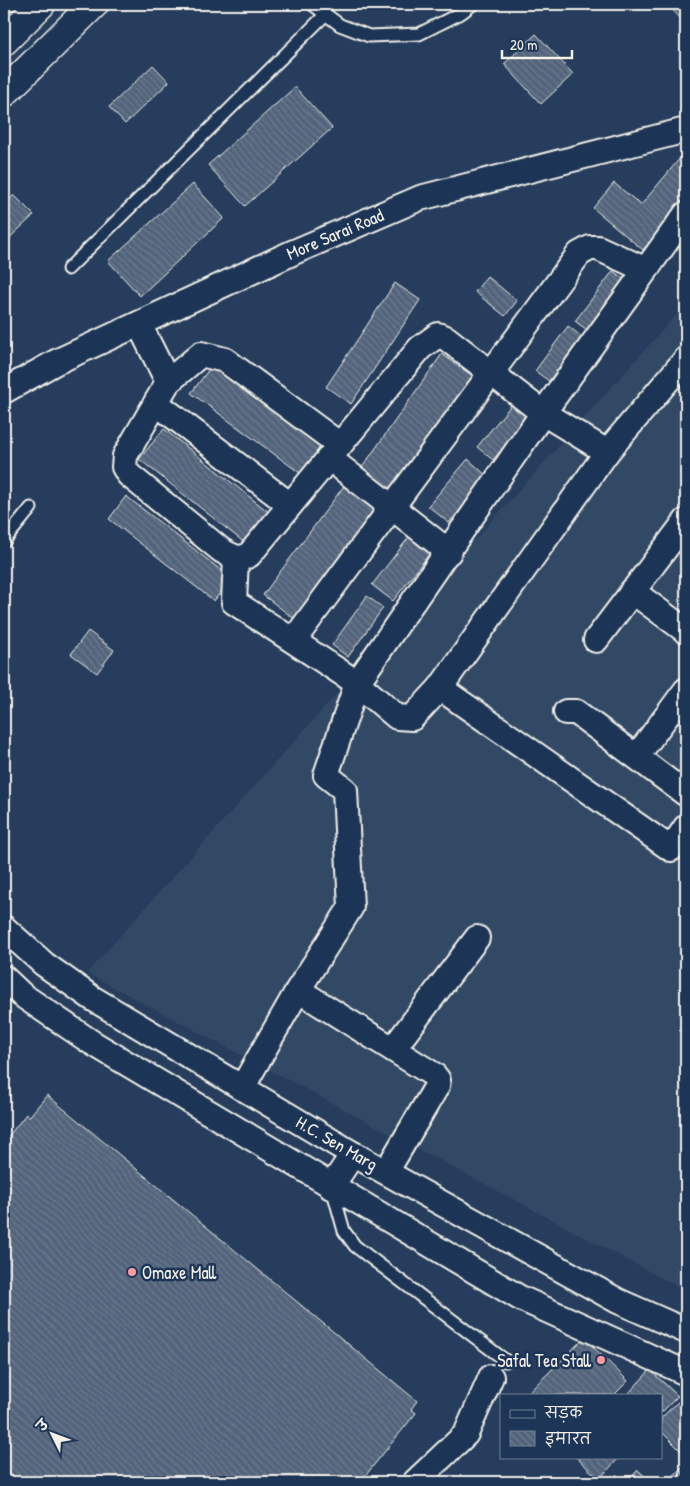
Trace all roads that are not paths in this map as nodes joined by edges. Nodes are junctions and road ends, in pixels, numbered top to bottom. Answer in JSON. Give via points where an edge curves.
{"nodes":[{"id":1,"x":41,"y":4,"type":"edge"},
{"id":2,"x":94,"y":4,"type":"edge"},
{"id":3,"x":312,"y":4,"type":"edge"},
{"id":4,"x":473,"y":4,"type":"edge"},
{"id":5,"x":326,"y":14,"type":"junction"},
{"id":6,"x":4,"y":41,"type":"edge"},
{"id":7,"x":4,"y":93,"type":"edge"},
{"id":8,"x":686,"y":130,"type":"edge"},
{"id":9,"x":686,"y":214,"type":"edge"},
{"id":10,"x":68,"y":269,"type":"dead end"},
{"id":11,"x":646,"y":270,"type":"junction"},
{"id":12,"x":139,"y":324,"type":"junction"},
{"id":13,"x":686,"y":359,"type":"edge"},
{"id":14,"x":490,"y":372,"type":"junction"},
{"id":15,"x":168,"y":382,"type":"junction"},
{"id":16,"x":4,"y":391,"type":"edge"},
{"id":17,"x":156,"y":403,"type":"junction"},
{"id":18,"x":543,"y":413,"type":"junction"},
{"id":19,"x":334,"y":452,"type":"junction"},
{"id":20,"x":607,"y":452,"type":"junction"},
{"id":21,"x":290,"y":505,"type":"junction"},
{"id":22,"x":31,"y":508,"type":"dead end"},
{"id":23,"x":393,"y":508,"type":"junction"},
{"id":24,"x":686,"y":521,"type":"edge"},
{"id":25,"x":4,"y":541,"type":"edge"},
{"id":26,"x":449,"y":552,"type":"junction"},
{"id":27,"x":236,"y":558,"type":"junction"},
{"id":28,"x":632,"y":591,"type":"junction"},
{"id":29,"x":686,"y":631,"type":"edge"},
{"id":30,"x":299,"y":632,"type":"dead end"},
{"id":31,"x":596,"y":640,"type":"dead end"},
{"id":32,"x":357,"y":683,"type":"junction"},
{"id":33,"x":440,"y":688,"type":"junction"},
{"id":34,"x":686,"y":690,"type":"edge"},
{"id":35,"x":566,"y":712,"type":"dead end"},
{"id":36,"x":638,"y":756,"type":"junction"},
{"id":37,"x":686,"y":794,"type":"edge"},
{"id":38,"x":686,"y":827,"type":"edge"},
{"id":39,"x":4,"y":928,"type":"edge"},
{"id":40,"x":477,"y":938,"type":"dead end"},
{"id":41,"x":4,"y":978,"type":"edge"},
{"id":42,"x":298,"y":990,"type":"junction"},
{"id":43,"x":393,"y":1049,"type":"junction"},
{"id":44,"x":242,"y":1088,"type":"junction"},
{"id":45,"x":353,"y":1154,"type":"junction"},
{"id":46,"x":386,"y":1172,"type":"junction"},
{"id":47,"x":332,"y":1187,"type":"junction"},
{"id":48,"x":686,"y":1331,"type":"edge"},
{"id":49,"x":498,"y":1369,"type":"joint"},
{"id":50,"x":686,"y":1373,"type":"edge"},
{"id":51,"x":415,"y":1482,"type":"edge"}],
"edges":[{"from":1,"to":6,"type":"main road"},
{"from":2,"to":7,"type":"main road"},
{"from":3,"to":5,"type":"lane"},
{"from":4,"to":5,"type":"lane","via":[[420,34],[369,36],[340,25]]},
{"from":5,"to":10,"type":"lane"},
{"from":8,"to":12,"type":"street","name":"More Sarai Road","via":[[420,198]]},
{"from":9,"to":11,"type":"street"},
{"from":11,"to":14,"type":"street","via":[[598,248],[579,254]]},
{"from":11,"to":18,"type":"street"},
{"from":12,"to":15,"type":"street"},
{"from":12,"to":16,"type":"street","name":"More Sarai Road","via":[[56,362]]},
{"from":13,"to":20,"type":"street"},
{"from":14,"to":18,"type":"street"},
{"from":14,"to":19,"type":"street","via":[[446,338],[438,335],[431,338]]},
{"from":14,"to":23,"type":"street"},
{"from":15,"to":17,"type":"street"},
{"from":15,"to":19,"type":"street","via":[[201,354],[225,360]]},
{"from":17,"to":21,"type":"street"},
{"from":17,"to":27,"type":"street","via":[[126,456],[124,467],[220,550]]},
{"from":18,"to":20,"type":"street"},
{"from":18,"to":26,"type":"street"},
{"from":19,"to":21,"type":"street"},
{"from":19,"to":23,"type":"street"},
{"from":20,"to":33,"type":"street"},
{"from":21,"to":27,"type":"street","via":[[249,555]]},
{"from":22,"to":25,"type":"lane"},
{"from":23,"to":26,"type":"street"},
{"from":23,"to":30,"type":"street"},
{"from":24,"to":28,"type":"street"},
{"from":26,"to":32,"type":"street"},
{"from":27,"to":32,"type":"street","via":[[234,602]]},
{"from":28,"to":29,"type":"street"},
{"from":28,"to":31,"type":"street"},
{"from":32,"to":33,"type":"street","via":[[397,718],[412,718]]},
{"from":32,"to":42,"type":"street","via":[[326,774],[345,790],[351,907]]},
{"from":33,"to":38,"type":"street","via":[[671,848]]},
{"from":34,"to":36,"type":"street"},
{"from":35,"to":36,"type":"street","via":[[576,712]]},
{"from":36,"to":37,"type":"street"},
{"from":39,"to":44,"type":"street","name":"H.C. Sen Marg","via":[[44,964],[92,998]]},
{"from":40,"to":43,"type":"street"},
{"from":41,"to":47,"type":"street","via":[[22,995],[91,1042]]},
{"from":42,"to":43,"type":"street"},
{"from":42,"to":44,"type":"street"},
{"from":43,"to":46,"type":"street","via":[[434,1075],[438,1081]]},
{"from":44,"to":45,"type":"street","name":"H.C. Sen Marg"},
{"from":45,"to":46,"type":"street","name":"H.C. Sen Marg"},
{"from":45,"to":47,"type":"street"},
{"from":46,"to":48,"type":"street","name":"H.C. Sen Marg","via":[[610,1297]]},
{"from":47,"to":49,"type":"lane","via":[[344,1231],[355,1246]]},
{"from":47,"to":50,"type":"street","via":[[520,1298]]},
{"from":49,"to":51,"type":"street","via":[[466,1434]]}]}
